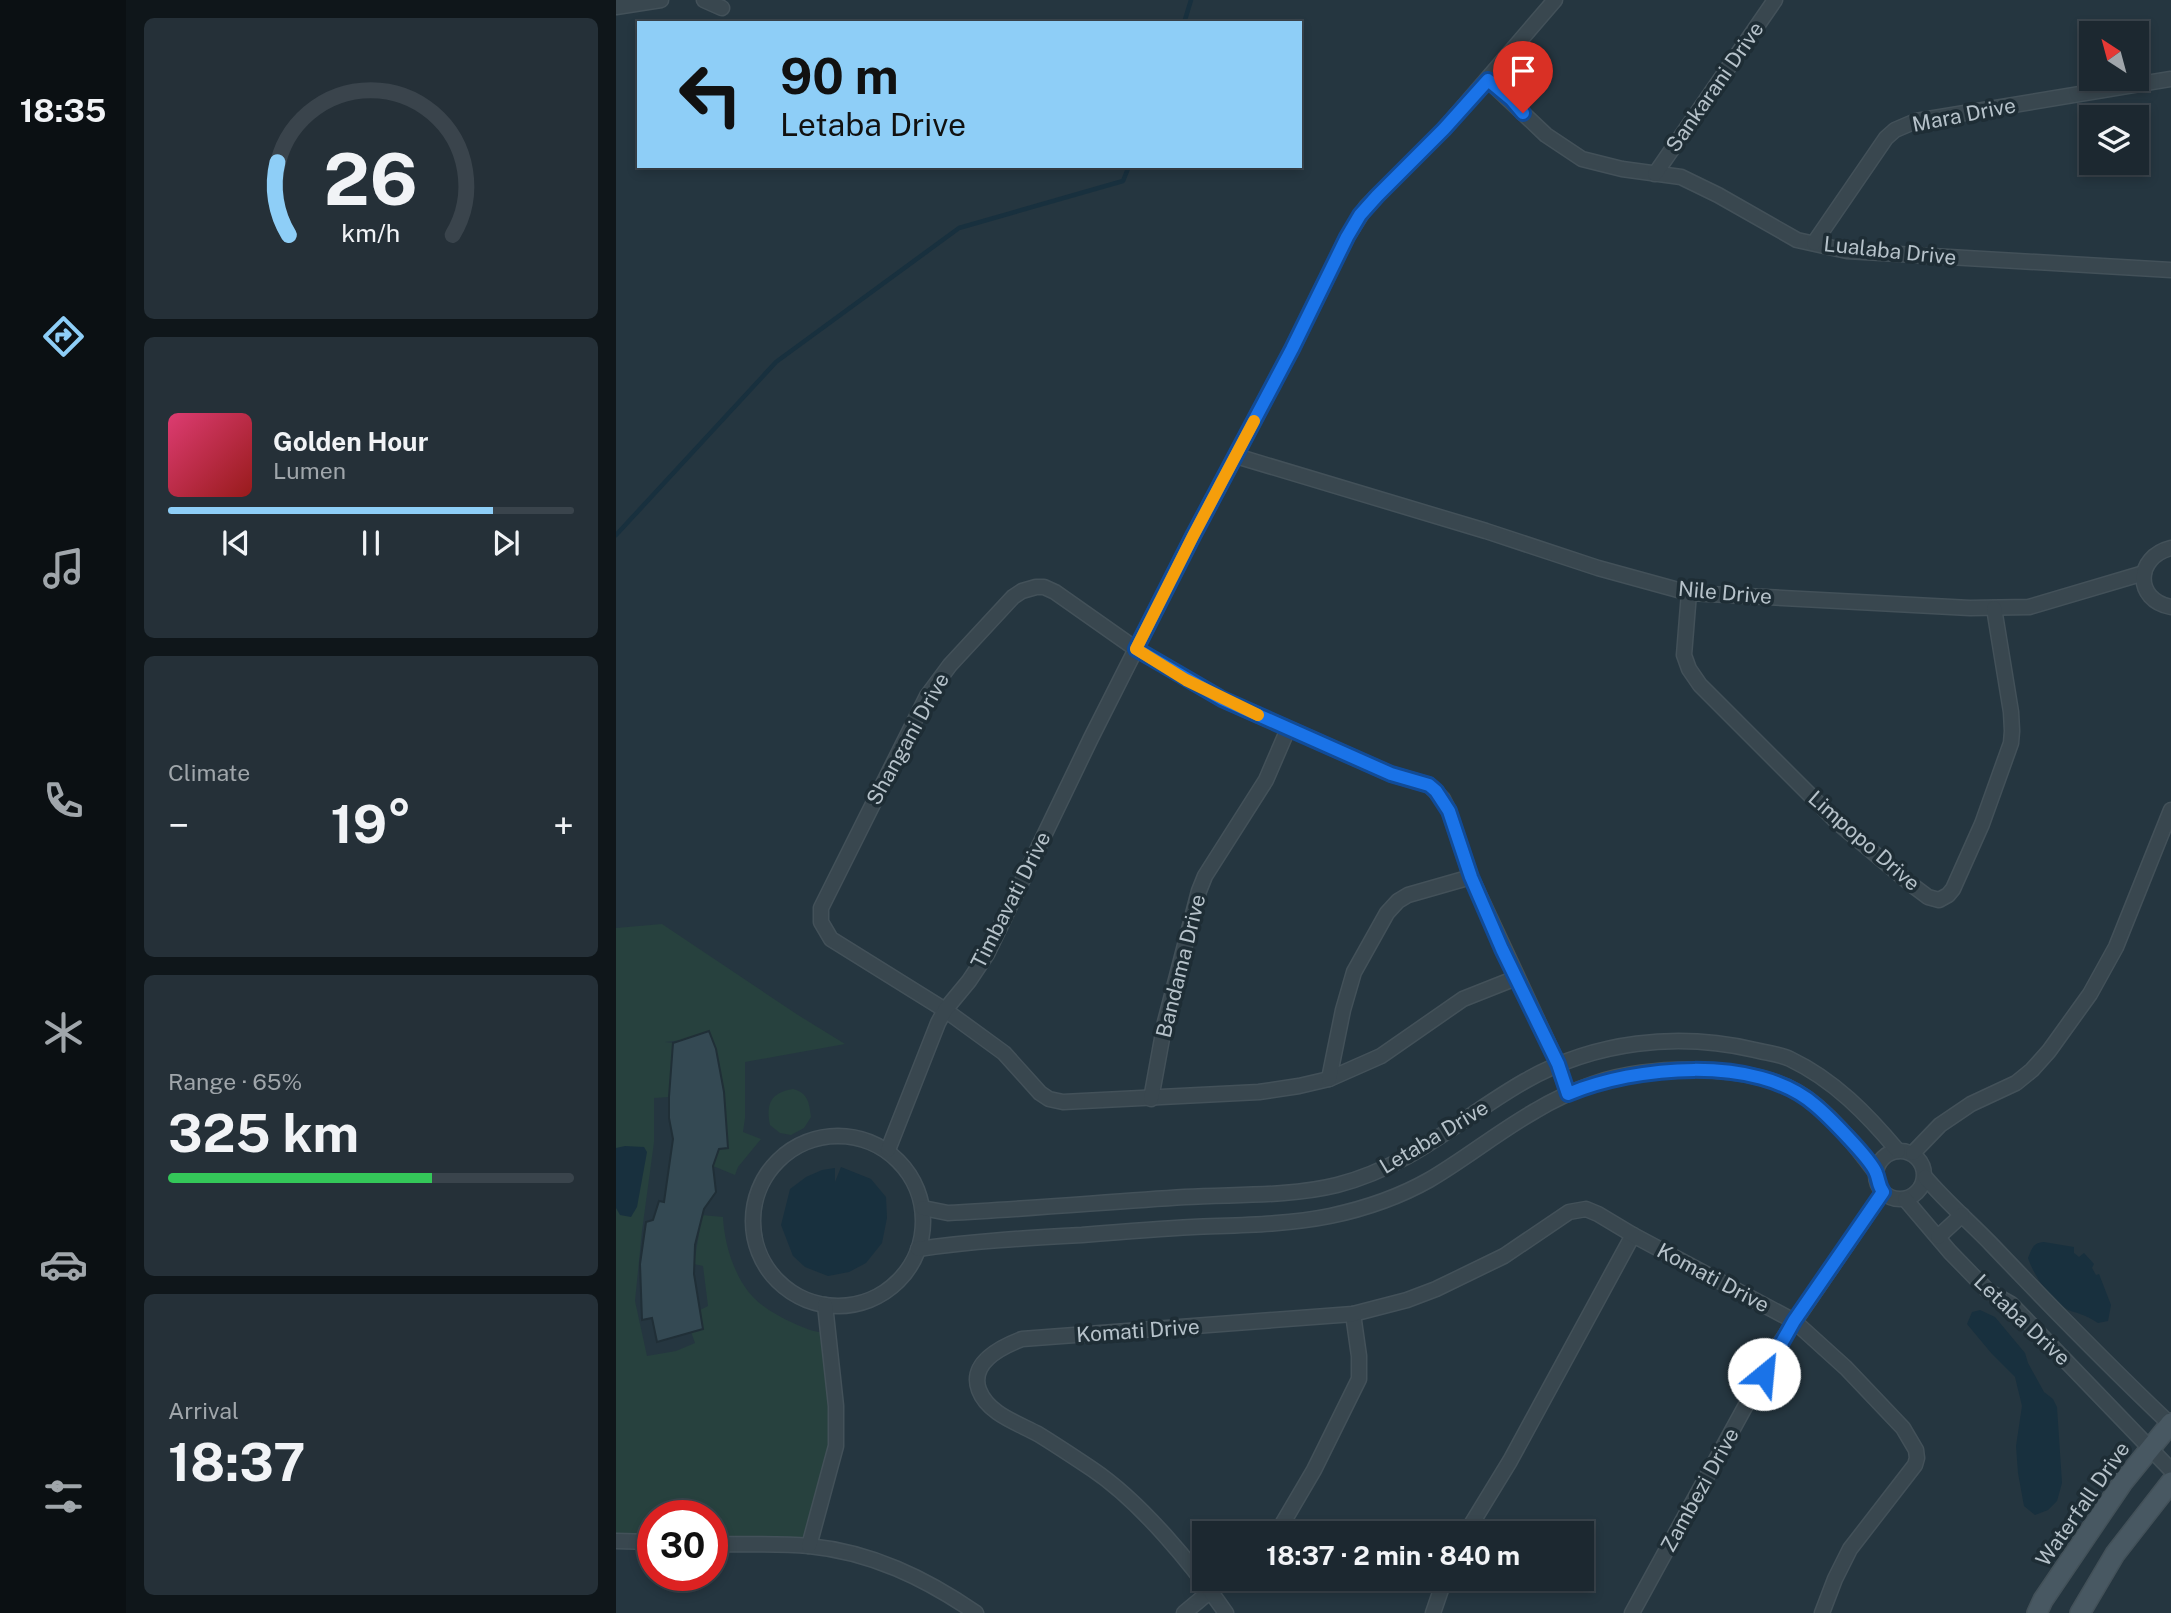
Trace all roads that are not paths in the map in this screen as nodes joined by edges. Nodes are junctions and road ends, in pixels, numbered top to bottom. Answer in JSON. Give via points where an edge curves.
{"nodes":[{"id":1,"x":661,"y":0,"type":"edge"},
{"id":2,"x":704,"y":0,"type":"edge"},
{"id":3,"x":1555,"y":0,"type":"edge"},
{"id":4,"x":1775,"y":0,"type":"edge"},
{"id":5,"x":616,"y":7,"type":"edge"},
{"id":6,"x":722,"y":8,"type":"dead end"},
{"id":7,"x":2171,"y":79,"type":"edge"},
{"id":8,"x":1488,"y":80,"type":"junction"},
{"id":9,"x":1655,"y":174,"type":"junction"},
{"id":10,"x":1814,"y":243,"type":"junction"},
{"id":11,"x":2171,"y":270,"type":"edge"},
{"id":12,"x":1237,"y":456,"type":"junction"},
{"id":13,"x":2171,"y":548,"type":"edge"},
{"id":14,"x":2144,"y":573,"type":"junction"},
{"id":15,"x":1689,"y":593,"type":"junction"},
{"id":16,"x":1994,"y":608,"type":"junction"},
{"id":17,"x":2171,"y":612,"type":"edge"},
{"id":18,"x":1136,"y":649,"type":"junction"},
{"id":19,"x":1289,"y":729,"type":"junction"},
{"id":20,"x":2171,"y":810,"type":"edge"},
{"id":21,"x":1471,"y":877,"type":"junction"},
{"id":22,"x":1516,"y":978,"type":"junction"},
{"id":23,"x":945,"y":1010,"type":"junction"},
{"id":24,"x":1558,"y":1064,"type":"junction"},
{"id":25,"x":1329,"y":1079,"type":"junction"},
{"id":26,"x":1568,"y":1094,"type":"junction"},
{"id":27,"x":1151,"y":1099,"type":"junction"},
{"id":28,"x":888,"y":1150,"type":"junction"},
{"id":29,"x":1898,"y":1151,"type":"junction"},
{"id":30,"x":1913,"y":1153,"type":"junction"},
{"id":31,"x":1876,"y":1173,"type":"junction"},
{"id":32,"x":1925,"y":1177,"type":"junction"},
{"id":33,"x":1883,"y":1192,"type":"junction"},
{"id":34,"x":1905,"y":1199,"type":"junction"},
{"id":35,"x":923,"y":1208,"type":"junction"},
{"id":36,"x":1962,"y":1215,"type":"junction"},
{"id":37,"x":1633,"y":1235,"type":"junction"},
{"id":38,"x":1938,"y":1237,"type":"junction"},
{"id":39,"x":919,"y":1250,"type":"junction"},
{"id":40,"x":2047,"y":1303,"type":"junction"},
{"id":41,"x":825,"y":1305,"type":"junction"},
{"id":42,"x":1353,"y":1314,"type":"junction"},
{"id":43,"x":1794,"y":1321,"type":"junction"},
{"id":44,"x":2028,"y":1322,"type":"junction"},
{"id":45,"x":2171,"y":1424,"type":"edge"},
{"id":46,"x":2150,"y":1449,"type":"junction"},
{"id":47,"x":2171,"y":1470,"type":"edge"},
{"id":48,"x":2171,"y":1482,"type":"edge"},
{"id":49,"x":1284,"y":1521,"type":"edge"},
{"id":50,"x":1473,"y":1521,"type":"edge"},
{"id":51,"x":616,"y":1541,"type":"edge"},
{"id":52,"x":637,"y":1542,"type":"edge"},
{"id":53,"x":728,"y":1544,"type":"edge"},
{"id":54,"x":809,"y":1546,"type":"junction"},
{"id":55,"x":1192,"y":1569,"type":"edge"},
{"id":56,"x":1211,"y":1591,"type":"joint"},
{"id":57,"x":1441,"y":1591,"type":"edge"},
{"id":58,"x":976,"y":1613,"type":"edge"},
{"id":59,"x":1184,"y":1613,"type":"edge"},
{"id":60,"x":1226,"y":1613,"type":"edge"},
{"id":61,"x":1433,"y":1613,"type":"edge"},
{"id":62,"x":1632,"y":1613,"type":"edge"},
{"id":63,"x":1822,"y":1613,"type":"edge"},
{"id":64,"x":2037,"y":1613,"type":"edge"},
{"id":65,"x":2080,"y":1613,"type":"edge"}],
"edges":[{"from":1,"to":5,"type":"street"},
{"from":2,"to":6,"type":"street"},
{"from":3,"to":8,"type":"street","name":"Timbavati Drive"},
{"from":4,"to":9,"type":"street","name":"Sankarani Drive"},
{"from":7,"to":10,"type":"street","name":"Mara Drive","via":[[1908,124],[1886,138]]},
{"from":8,"to":9,"type":"street","name":"Lualaba Drive","via":[[1546,135],[1582,159]]},
{"from":8,"to":12,"type":"street","name":"Timbavati Drive","via":[[1360,215]]},
{"from":9,"to":10,"type":"street","name":"Lualaba Drive","via":[[1681,177],[1790,237]]},
{"from":10,"to":11,"type":"street","name":"Lualaba Drive","via":[[1847,251]]},
{"from":12,"to":15,"type":"street","name":"Nile Drive"},
{"from":12,"to":18,"type":"street","name":"Timbavati Drive"},
{"from":13,"to":14,"type":"street","via":[[2153,556]]},
{"from":14,"to":16,"type":"street","name":"Nile Drive","via":[[2029,607]]},
{"from":14,"to":17,"type":"street","via":[[2147,592]]},
{"from":15,"to":16,"type":"street","name":"Nile Drive"},
{"from":15,"to":16,"type":"street","name":"Limpopo Drive","via":[[1684,656],[1700,685],[1838,823],[1912,885],[1940,900],[1953,889],[2011,743],[2011,712]]},
{"from":18,"to":19,"type":"street","name":"Shangani Drive","via":[[1222,699]]},
{"from":18,"to":23,"type":"street","name":"Timbavati Drive","via":[[987,954]]},
{"from":18,"to":23,"type":"street","name":"Shangani Drive","via":[[1055,592],[1035,587],[1003,606],[927,696],[829,889],[821,916],[831,939]]},
{"from":19,"to":21,"type":"street","name":"Shangani Drive","via":[[1391,774],[1429,785],[1449,811]]},
{"from":19,"to":27,"type":"street","name":"Bandama Drive","via":[[1266,780],[1199,891],[1165,1022]]},
{"from":20,"to":30,"type":"street","via":[[2116,947],[2090,994],[2049,1051],[2016,1083],[1940,1125]]},
{"from":21,"to":22,"type":"street","name":"Shangani Drive"},
{"from":21,"to":25,"type":"street","via":[[1408,895],[1387,913],[1354,972]]},
{"from":22,"to":24,"type":"street","name":"Shangani Drive"},
{"from":22,"to":25,"type":"street","name":"Shangani Drive","via":[[1450,1006],[1381,1056]]},
{"from":23,"to":27,"type":"street","name":"Shangani Drive","via":[[1004,1053],[1049,1098],[1072,1102]]},
{"from":23,"to":28,"type":"street","name":"Timbavati Drive"},
{"from":24,"to":26,"type":"street","name":"Shangani Drive"},
{"from":24,"to":29,"type":"street","name":"Letaba Drive","via":[[1595,1050],[1671,1040],[1733,1045],[1788,1058],[1847,1097]]},
{"from":24,"to":35,"type":"street","name":"Letaba Drive","via":[[1396,1164],[1340,1184],[1308,1191],[948,1213]]},
{"from":25,"to":27,"type":"street","name":"Shangani Drive","via":[[1259,1091]]},
{"from":26,"to":31,"type":"street","name":"Letaba Drive","via":[[1614,1078],[1663,1072],[1740,1072],[1769,1079],[1815,1105]]},
{"from":26,"to":39,"type":"street","name":"Letaba Drive","via":[[1535,1110],[1423,1183],[1343,1213],[1260,1223],[1024,1237]]},
{"from":28,"to":35,"type":"street","via":[[911,1176]]},
{"from":28,"to":41,"type":"street","via":[[860,1138],[819,1138],[800,1144],[775,1163],[759,1189],[753,1219],[762,1258],[773,1276],[796,1295]]},
{"from":29,"to":30,"type":"street"},
{"from":29,"to":31,"type":"street","via":[[1881,1160]]},
{"from":30,"to":32,"type":"street","via":[[1920,1159]]},
{"from":31,"to":33,"type":"street"},
{"from":32,"to":34,"type":"street","via":[[1919,1191]]},
{"from":32,"to":36,"type":"street","name":"Letaba Drive"},
{"from":33,"to":34,"type":"street"},
{"from":33,"to":43,"type":"street","name":"Zambezi Drive"},
{"from":34,"to":38,"type":"street","name":"Letaba Drive"},
{"from":35,"to":39,"type":"street"},
{"from":36,"to":38,"type":"street"},
{"from":36,"to":40,"type":"street","name":"Letaba Drive"},
{"from":37,"to":42,"type":"street","name":"Komati Drive","via":[[1598,1214],[1576,1210],[1504,1255],[1436,1289]]},
{"from":37,"to":43,"type":"street","name":"Komati Drive"},
{"from":37,"to":50,"type":"street","name":"Komati Drive"},
{"from":38,"to":44,"type":"street","name":"Letaba Drive","via":[[1988,1291],[2011,1304]]},
{"from":39,"to":41,"type":"street","via":[[910,1267],[882,1294],[845,1306]]},
{"from":40,"to":44,"type":"street"},
{"from":40,"to":45,"type":"street","name":"Letaba Drive"},
{"from":41,"to":54,"type":"street","via":[[837,1421],[835,1446]]},
{"from":42,"to":49,"type":"street","via":[[1359,1378]]},
{"from":42,"to":55,"type":"street","name":"Komati Drive","via":[[1022,1339],[1004,1346],[981,1367],[979,1391],[991,1407],[1094,1470],[1150,1520]]},
{"from":43,"to":62,"type":"street","name":"Zambezi Drive"},
{"from":43,"to":63,"type":"street","name":"Komati Drive","via":[[1903,1428],[1917,1458],[1850,1549]]},
{"from":44,"to":46,"type":"street","name":"Letaba Drive"},
{"from":45,"to":46,"type":"main road","name":"Waterfall Drive"},
{"from":46,"to":47,"type":"street","name":"Letaba Drive"},
{"from":46,"to":64,"type":"main road","name":"Waterfall Drive","via":[[2123,1482]]},
{"from":48,"to":65,"type":"main road","via":[[2115,1554]]},
{"from":51,"to":52,"type":"street"},
{"from":53,"to":54,"type":"street"},
{"from":54,"to":58,"type":"street","via":[[885,1563],[922,1579]]},
{"from":56,"to":59,"type":"street"},
{"from":56,"to":60,"type":"street","name":"Komati Drive"},
{"from":57,"to":61,"type":"street"}]}
